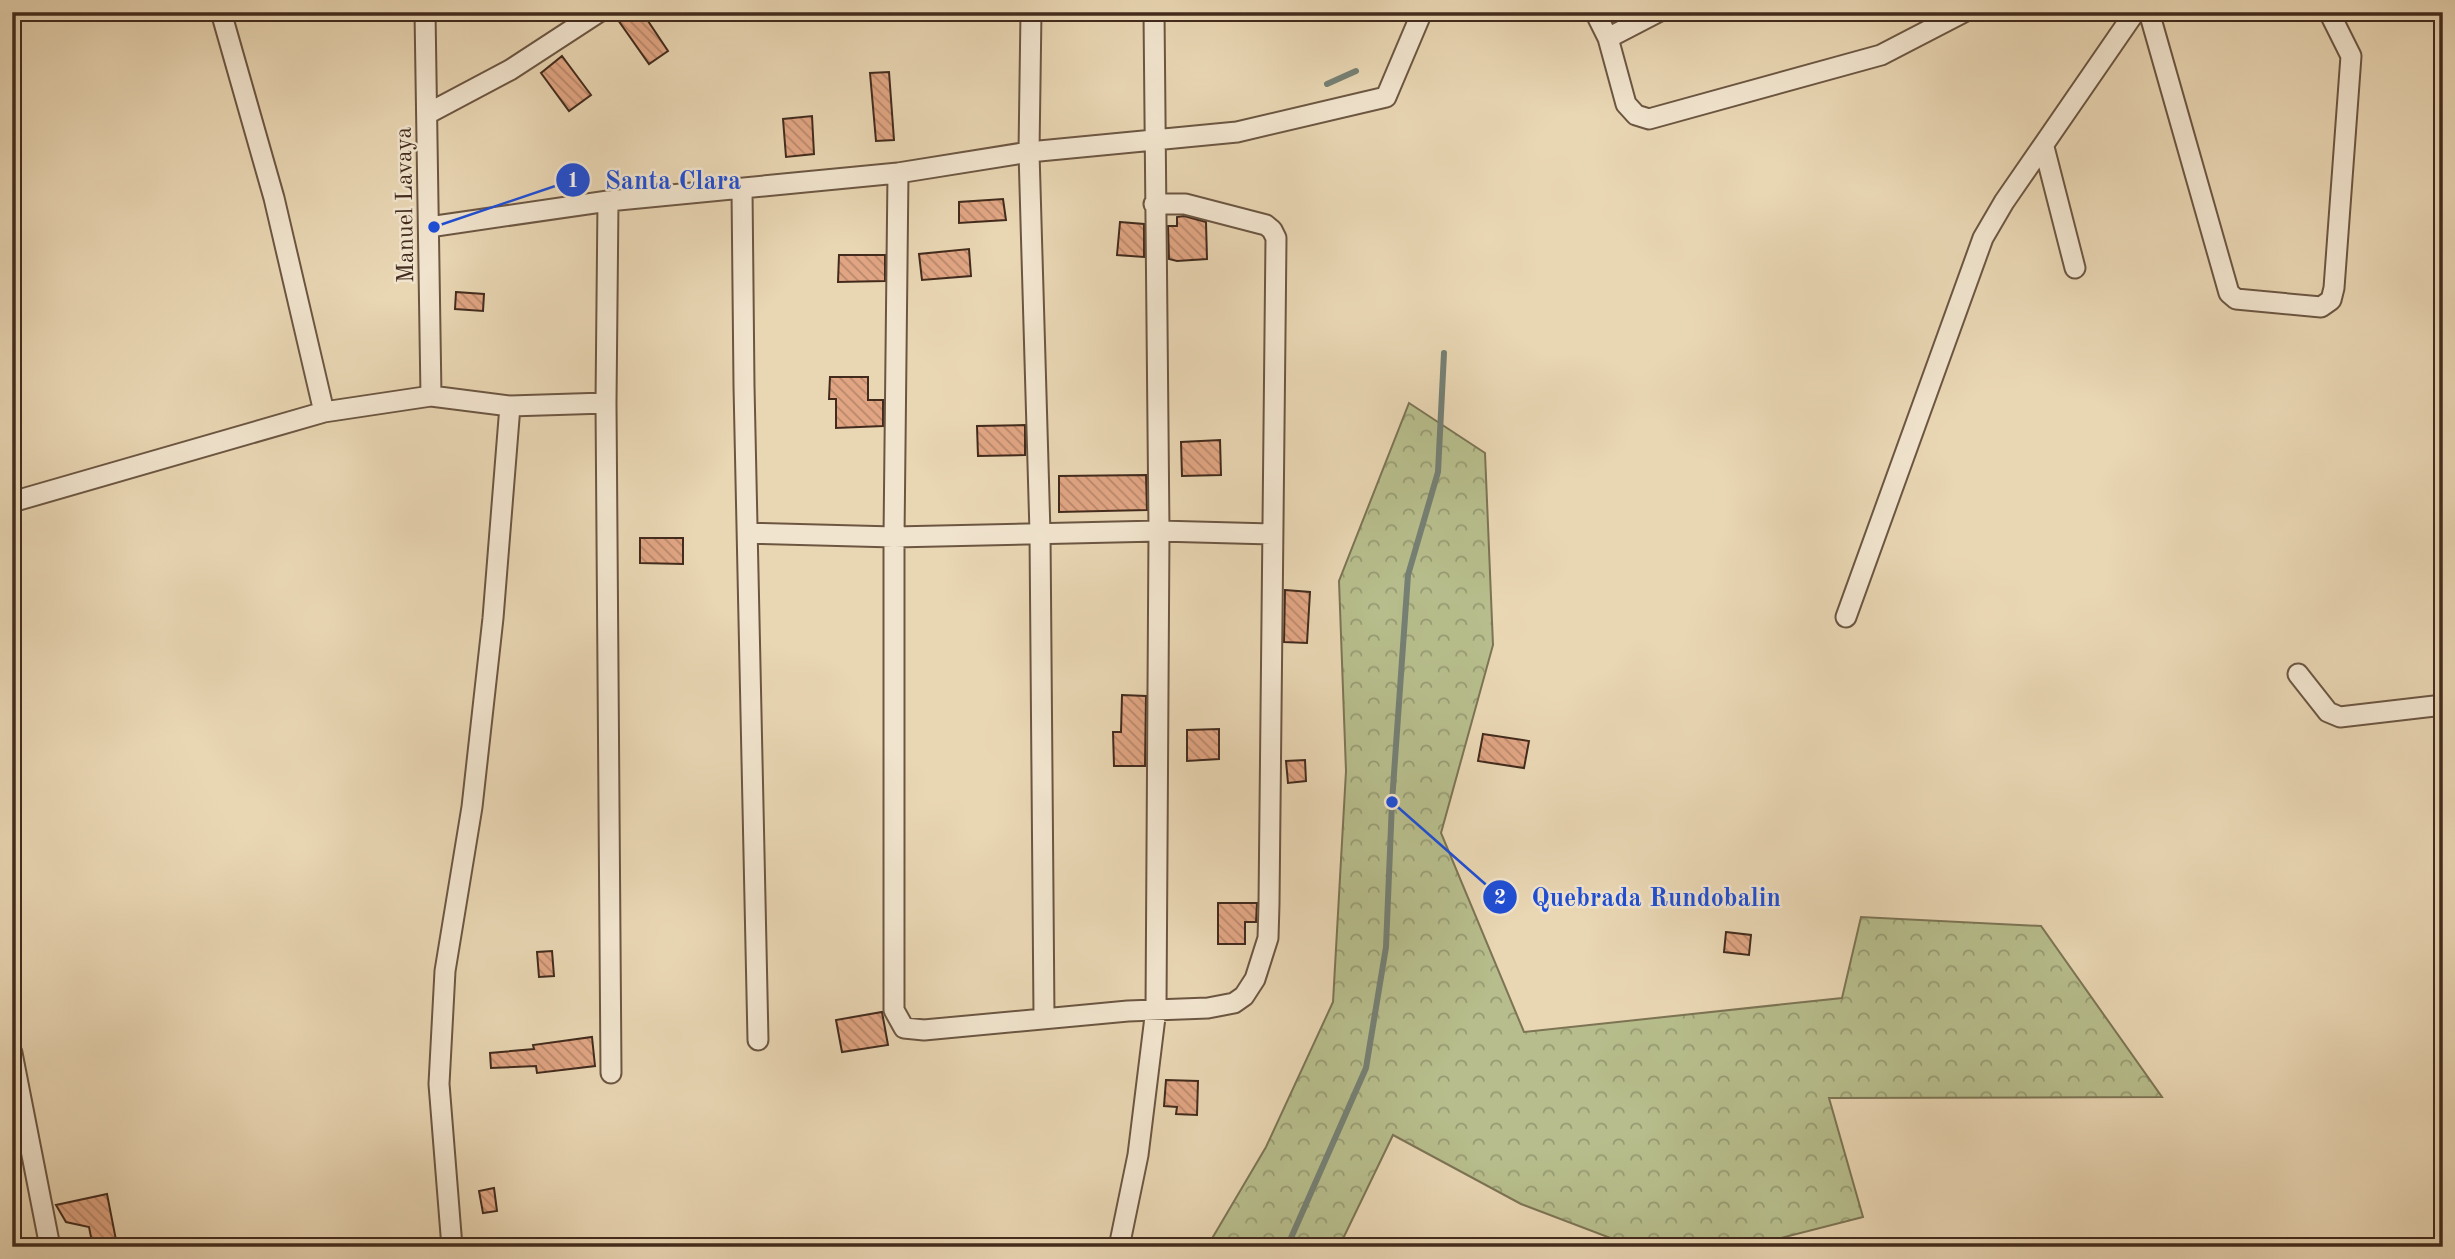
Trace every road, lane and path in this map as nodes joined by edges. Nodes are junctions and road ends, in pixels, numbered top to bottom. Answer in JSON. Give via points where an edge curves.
{"nodes":[{"id":1,"x":221,"y":12,"type":"edge"},
{"id":2,"x":425,"y":12,"type":"edge"},
{"id":3,"x":599,"y":12,"type":"edge"},
{"id":4,"x":1031,"y":12,"type":"edge"},
{"id":5,"x":1154,"y":12,"type":"edge"},
{"id":6,"x":1422,"y":12,"type":"edge"},
{"id":7,"x":1595,"y":12,"type":"edge"},
{"id":8,"x":1658,"y":12,"type":"edge"},
{"id":9,"x":1964,"y":12,"type":"edge"},
{"id":10,"x":2135,"y":12,"type":"edge"},
{"id":11,"x":2149,"y":12,"type":"edge"},
{"id":12,"x":2329,"y":12,"type":"edge"},
{"id":13,"x":1608,"y":38,"type":"junction"},
{"id":14,"x":427,"y":114,"type":"junction"},
{"id":15,"x":1154,"y":140,"type":"junction"},
{"id":16,"x":2044,"y":146,"type":"junction"},
{"id":17,"x":1029,"y":152,"type":"junction"},
{"id":18,"x":898,"y":173,"type":"junction"},
{"id":19,"x":742,"y":188,"type":"junction"},
{"id":20,"x":608,"y":201,"type":"junction"},
{"id":21,"x":1154,"y":204,"type":"junction"},
{"id":22,"x":429,"y":227,"type":"junction"},
{"id":23,"x":2076,"y":268,"type":"dead end"},
{"id":24,"x":431,"y":396,"type":"junction"},
{"id":25,"x":606,"y":403,"type":"junction"},
{"id":26,"x":510,"y":406,"type":"junction"},
{"id":27,"x":324,"y":412,"type":"junction"},
{"id":28,"x":12,"y":502,"type":"edge"},
{"id":29,"x":1159,"y":531,"type":"junction"},
{"id":30,"x":748,"y":533,"type":"junction"},
{"id":31,"x":1040,"y":533,"type":"junction"},
{"id":32,"x":1272,"y":534,"type":"junction"},
{"id":33,"x":894,"y":537,"type":"junction"},
{"id":34,"x":1846,"y":617,"type":"dead end"},
{"id":35,"x":2298,"y":674,"type":"dead end"},
{"id":36,"x":2443,"y":705,"type":"edge"},
{"id":37,"x":1156,"y":1009,"type":"junction"},
{"id":38,"x":1044,"y":1017,"type":"junction"},
{"id":39,"x":758,"y":1040,"type":"dead end"},
{"id":40,"x":12,"y":1053,"type":"edge"},
{"id":41,"x":611,"y":1073,"type":"dead end"},
{"id":42,"x":50,"y":1247,"type":"edge"},
{"id":43,"x":452,"y":1247,"type":"edge"},
{"id":44,"x":1119,"y":1247,"type":"edge"}],
"edges":[{"from":1,"to":27,"type":"street","via":[[274,198]]},
{"from":2,"to":14,"type":"street","name":"Manuel Lavaya"},
{"from":3,"to":14,"type":"street","via":[[510,70]]},
{"from":4,"to":17,"type":"street"},
{"from":5,"to":15,"type":"street"},
{"from":6,"to":15,"type":"street","via":[[1386,97],[1237,132]]},
{"from":7,"to":13,"type":"street"},
{"from":8,"to":13,"type":"street"},
{"from":9,"to":13,"type":"street","via":[[1881,55],[1648,120],[1626,104]]},
{"from":10,"to":16,"type":"street"},
{"from":11,"to":12,"type":"street","via":[[2229,293],[2236,299],[2321,307],[2331,300],[2334,288],[2351,56]]},
{"from":14,"to":22,"type":"street","name":"Manuel Lavaya"},
{"from":15,"to":17,"type":"street"},
{"from":15,"to":21,"type":"street"},
{"from":16,"to":23,"type":"street"},
{"from":16,"to":34,"type":"street","via":[[1983,237]]},
{"from":17,"to":18,"type":"street"},
{"from":17,"to":31,"type":"street"},
{"from":18,"to":19,"type":"street"},
{"from":18,"to":33,"type":"street"},
{"from":19,"to":20,"type":"street"},
{"from":19,"to":30,"type":"street"},
{"from":20,"to":22,"type":"street"},
{"from":20,"to":25,"type":"street"},
{"from":21,"to":29,"type":"street"},
{"from":21,"to":32,"type":"street","via":[[1185,204],[1266,225],[1276,238]]},
{"from":22,"to":24,"type":"street","name":"Manuel Lavaya"},
{"from":24,"to":26,"type":"street"},
{"from":24,"to":27,"type":"street"},
{"from":25,"to":26,"type":"street"},
{"from":25,"to":41,"type":"street"},
{"from":26,"to":43,"type":"street","via":[[472,807],[444,971],[439,1083]]},
{"from":27,"to":28,"type":"street"},
{"from":29,"to":31,"type":"street"},
{"from":29,"to":32,"type":"street"},
{"from":29,"to":37,"type":"street"},
{"from":30,"to":33,"type":"street"},
{"from":30,"to":39,"type":"street"},
{"from":31,"to":33,"type":"street"},
{"from":31,"to":38,"type":"street"},
{"from":32,"to":37,"type":"street","via":[[1268,938],[1255,979],[1234,1003]]},
{"from":33,"to":38,"type":"street","via":[[894,1010],[904,1028],[925,1030]]},
{"from":35,"to":36,"type":"street","via":[[2328,712],[2340,717]]},
{"from":37,"to":38,"type":"street"},
{"from":37,"to":44,"type":"street","via":[[1138,1155]]},
{"from":40,"to":42,"type":"street"}]}
